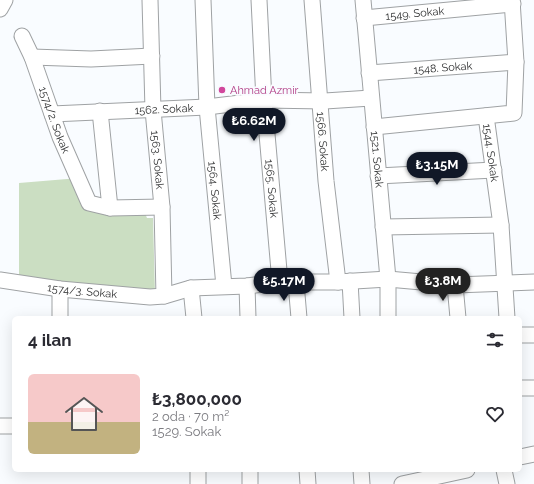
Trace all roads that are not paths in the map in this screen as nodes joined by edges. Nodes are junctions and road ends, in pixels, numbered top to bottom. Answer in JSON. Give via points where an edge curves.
{"nodes":[{"id":1,"x":6,"y":0,"type":"edge"},
{"id":2,"x":150,"y":0,"type":"edge"},
{"id":3,"x":203,"y":0,"type":"edge"},
{"id":4,"x":258,"y":0,"type":"edge"},
{"id":5,"x":312,"y":0,"type":"edge"},
{"id":6,"x":363,"y":0,"type":"edge"},
{"id":7,"x":513,"y":2,"type":"edge"},
{"id":8,"x":0,"y":9,"type":"edge"},
{"id":9,"x":364,"y":18,"type":"junction"},
{"id":10,"x":22,"y":36,"type":"dead end"},
{"id":11,"x":152,"y":56,"type":"junction"},
{"id":12,"x":32,"y":57,"type":"junction"},
{"id":13,"x":516,"y":62,"type":"junction"},
{"id":14,"x":369,"y":73,"type":"junction"},
{"id":15,"x":371,"y":98,"type":"junction"},
{"id":16,"x":264,"y":100,"type":"junction"},
{"id":17,"x":319,"y":100,"type":"junction"},
{"id":18,"x":207,"y":107,"type":"junction"},
{"id":19,"x":153,"y":110,"type":"junction"},
{"id":20,"x":100,"y":111,"type":"junction"},
{"id":21,"x":52,"y":114,"type":"junction"},
{"id":22,"x":486,"y":116,"type":"junction"},
{"id":23,"x":374,"y":127,"type":"junction"},
{"id":24,"x":494,"y":170,"type":"junction"},
{"id":25,"x":378,"y":176,"type":"junction"},
{"id":26,"x":110,"y":208,"type":"junction"},
{"id":27,"x":162,"y":208,"type":"junction"},
{"id":28,"x":501,"y":225,"type":"junction"},
{"id":29,"x":383,"y":227,"type":"junction"},
{"id":30,"x":388,"y":279,"type":"junction"},
{"id":31,"x":0,"y":280,"type":"edge"},
{"id":32,"x":280,"y":282,"type":"junction"},
{"id":33,"x":344,"y":282,"type":"junction"},
{"id":34,"x":534,"y":282,"type":"edge"},
{"id":35,"x":296,"y":283,"type":"junction"},
{"id":36,"x":505,"y":283,"type":"junction"},
{"id":37,"x":456,"y":285,"type":"junction"},
{"id":38,"x":224,"y":286,"type":"junction"},
{"id":39,"x":247,"y":286,"type":"junction"},
{"id":40,"x":191,"y":288,"type":"junction"},
{"id":41,"x":60,"y":289,"type":"junction"},
{"id":42,"x":164,"y":296,"type":"junction"},
{"id":43,"x":60,"y":316,"type":"edge"},
{"id":44,"x":194,"y":316,"type":"edge"},
{"id":45,"x":248,"y":316,"type":"edge"},
{"id":46,"x":299,"y":316,"type":"edge"},
{"id":47,"x":352,"y":316,"type":"edge"},
{"id":48,"x":388,"y":316,"type":"edge"},
{"id":49,"x":458,"y":316,"type":"edge"},
{"id":50,"x":507,"y":316,"type":"edge"},
{"id":51,"x":522,"y":335,"type":"edge"},
{"id":52,"x":534,"y":335,"type":"edge"},
{"id":53,"x":522,"y":388,"type":"edge"},
{"id":54,"x":534,"y":388,"type":"edge"},
{"id":55,"x":0,"y":426,"type":"edge"},
{"id":56,"x":12,"y":426,"type":"edge"},
{"id":57,"x":534,"y":454,"type":"edge"},
{"id":58,"x":522,"y":457,"type":"edge"},
{"id":59,"x":198,"y":472,"type":"edge"},
{"id":60,"x":250,"y":472,"type":"edge"},
{"id":61,"x":307,"y":472,"type":"edge"},
{"id":62,"x":361,"y":472,"type":"edge"},
{"id":63,"x":454,"y":472,"type":"edge"},
{"id":64,"x":504,"y":472,"type":"edge"},
{"id":65,"x":416,"y":478,"type":"edge"},
{"id":66,"x":198,"y":484,"type":"edge"},
{"id":67,"x":250,"y":484,"type":"edge"},
{"id":68,"x":308,"y":484,"type":"edge"},
{"id":69,"x":362,"y":484,"type":"edge"},
{"id":70,"x":402,"y":484,"type":"edge"},
{"id":71,"x":507,"y":484,"type":"edge"}],
"edges":[{"from":1,"to":8,"type":"street"},
{"from":2,"to":11,"type":"street","name":"1563. Sokak"},
{"from":3,"to":18,"type":"street","name":"1564. Sokak"},
{"from":4,"to":16,"type":"street","name":"1565. Sokak"},
{"from":5,"to":17,"type":"street","name":"1566. Sokak"},
{"from":6,"to":9,"type":"street","name":"1521. Sokak"},
{"from":7,"to":9,"type":"street","name":"1549. Sokak"},
{"from":7,"to":13,"type":"street","name":"1544. Sokak"},
{"from":9,"to":14,"type":"street","name":"1521. Sokak"},
{"from":10,"to":12,"type":"street","name":"1574/2. Sokak"},
{"from":11,"to":12,"type":"street","via":[[91,59]]},
{"from":11,"to":19,"type":"street","name":"1563. Sokak"},
{"from":12,"to":21,"type":"street","name":"1574/2. Sokak"},
{"from":13,"to":14,"type":"street","name":"1548. Sokak"},
{"from":13,"to":22,"type":"street","name":"1544. Sokak","via":[[514,113]]},
{"from":14,"to":15,"type":"street","name":"1521. Sokak"},
{"from":15,"to":17,"type":"street","name":"1562. Sokak"},
{"from":15,"to":23,"type":"street","name":"1521. Sokak"},
{"from":16,"to":17,"type":"street","name":"1562. Sokak"},
{"from":16,"to":18,"type":"street","name":"1562. Sokak"},
{"from":16,"to":32,"type":"street","name":"1565. Sokak"},
{"from":17,"to":33,"type":"street","name":"1566. Sokak","via":[[326,181]]},
{"from":18,"to":19,"type":"street","name":"1562. Sokak"},
{"from":18,"to":38,"type":"street","name":"1564. Sokak"},
{"from":19,"to":20,"type":"street","name":"1562. Sokak"},
{"from":19,"to":27,"type":"street","name":"1563. Sokak"},
{"from":20,"to":21,"type":"street","name":"1562. Sokak"},
{"from":20,"to":26,"type":"street"},
{"from":21,"to":26,"type":"street","name":"1574/2. Sokak","via":[[89,204]]},
{"from":22,"to":23,"type":"street"},
{"from":22,"to":24,"type":"street","name":"1544. Sokak"},
{"from":23,"to":25,"type":"street","name":"1521. Sokak"},
{"from":24,"to":25,"type":"street"},
{"from":24,"to":28,"type":"street","name":"1544. Sokak"},
{"from":25,"to":29,"type":"street","name":"1521. Sokak"},
{"from":26,"to":27,"type":"street"},
{"from":27,"to":42,"type":"street","name":"1563. Sokak"},
{"from":28,"to":29,"type":"street"},
{"from":28,"to":36,"type":"street","name":"1544. Sokak"},
{"from":29,"to":30,"type":"street","name":"1521. Sokak"},
{"from":30,"to":33,"type":"street","name":"1574/3. Sokak"},
{"from":30,"to":37,"type":"street","name":"1574/3. Sokak"},
{"from":30,"to":48,"type":"street","name":"1521. Sokak"},
{"from":31,"to":41,"type":"street","name":"1574/3. Sokak"},
{"from":32,"to":35,"type":"street","name":"1574/3. Sokak"},
{"from":32,"to":39,"type":"street","name":"1574/3. Sokak"},
{"from":33,"to":35,"type":"street","name":"1574/3. Sokak"},
{"from":33,"to":47,"type":"street","name":"1566. Sokak"},
{"from":34,"to":36,"type":"street","name":"1574/3. Sokak"},
{"from":35,"to":46,"type":"street"},
{"from":36,"to":37,"type":"street","name":"1574/3. Sokak"},
{"from":36,"to":50,"type":"street","name":"1544. Sokak"},
{"from":37,"to":49,"type":"street"},
{"from":38,"to":39,"type":"street","name":"1574/3. Sokak"},
{"from":38,"to":40,"type":"street","name":"1574/3. Sokak"},
{"from":39,"to":45,"type":"street"},
{"from":40,"to":42,"type":"street","name":"1574/3. Sokak"},
{"from":40,"to":44,"type":"street"},
{"from":41,"to":42,"type":"street","name":"1574/3. Sokak"},
{"from":41,"to":43,"type":"street"},
{"from":51,"to":52,"type":"street"},
{"from":53,"to":54,"type":"street"},
{"from":55,"to":56,"type":"street"},
{"from":57,"to":58,"type":"street"},
{"from":59,"to":66,"type":"street"},
{"from":60,"to":67,"type":"street"},
{"from":61,"to":68,"type":"street"},
{"from":62,"to":69,"type":"street"},
{"from":63,"to":65,"type":"street"},
{"from":64,"to":71,"type":"street"},
{"from":65,"to":70,"type":"street"}]}
